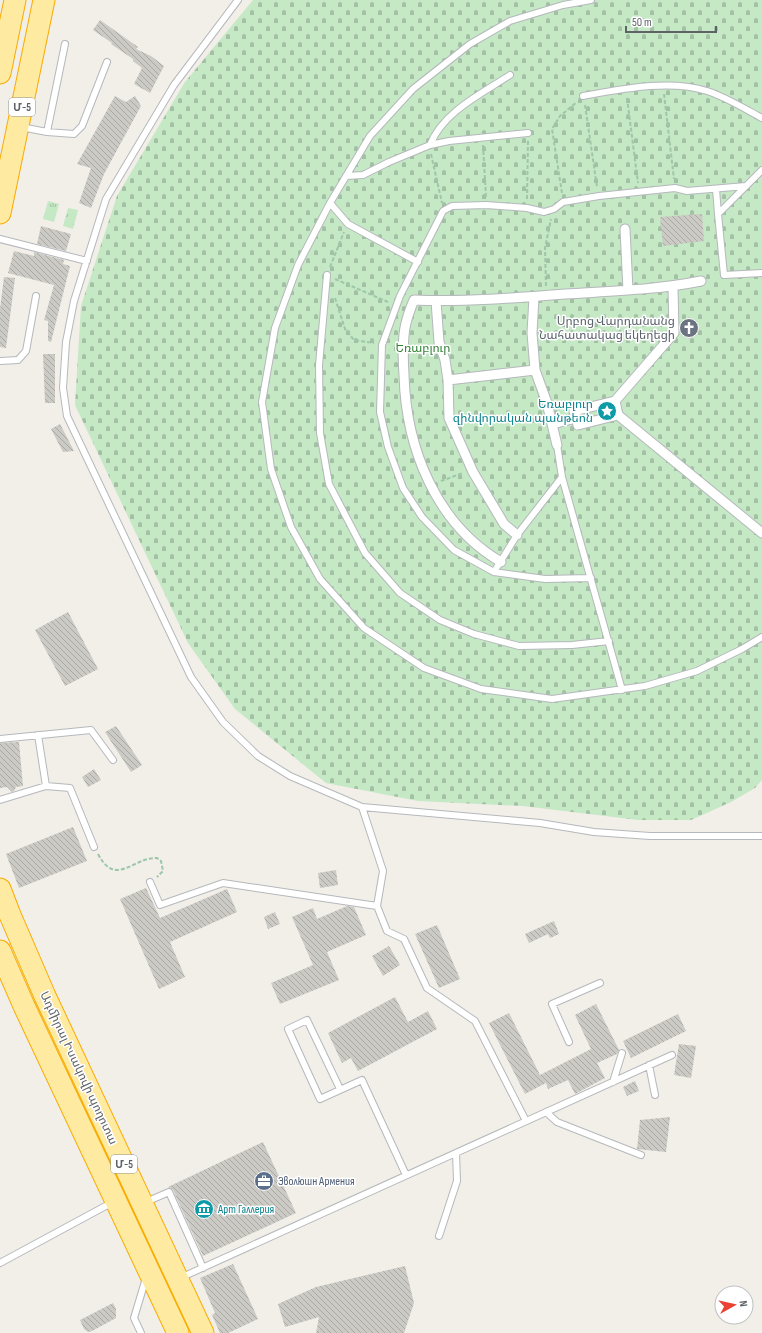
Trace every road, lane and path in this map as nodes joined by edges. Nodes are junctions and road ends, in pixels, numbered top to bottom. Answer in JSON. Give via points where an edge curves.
{"nodes":[{"id":1,"x":15,"y":0,"type":"edge"},
{"id":2,"x":44,"y":0,"type":"edge"},
{"id":3,"x":238,"y":0,"type":"edge"},
{"id":4,"x":590,"y":0,"type":"edge"},
{"id":5,"x":65,"y":44,"type":"dead end"},
{"id":6,"x":107,"y":62,"type":"dead end"},
{"id":7,"x":0,"y":72,"type":"edge"},
{"id":8,"x":510,"y":75,"type":"dead end"},
{"id":9,"x":663,"y":87,"type":"junction"},
{"id":10,"x":626,"y":89,"type":"junction"},
{"id":11,"x":583,"y":96,"type":"junction"},
{"id":12,"x":762,"y":118,"type":"edge"},
{"id":13,"x":18,"y":126,"type":"junction"},
{"id":14,"x":47,"y":132,"type":"junction"},
{"id":15,"x":528,"y":133,"type":"joint"},
{"id":16,"x":482,"y":138,"type":"junction"},
{"id":17,"x":430,"y":146,"type":"junction"},
{"id":18,"x":762,"y":170,"type":"edge"},
{"id":19,"x":346,"y":176,"type":"junction"},
{"id":20,"x":746,"y":186,"type":"junction"},
{"id":21,"x":675,"y":188,"type":"junction"},
{"id":22,"x":716,"y":189,"type":"junction"},
{"id":23,"x":639,"y":192,"type":"junction"},
{"id":24,"x":599,"y":196,"type":"junction"},
{"id":25,"x":564,"y":202,"type":"junction"},
{"id":26,"x":330,"y":204,"type":"junction"},
{"id":27,"x":486,"y":205,"type":"junction"},
{"id":28,"x":527,"y":208,"type":"junction"},
{"id":29,"x":554,"y":209,"type":"junction"},
{"id":30,"x":443,"y":211,"type":"junction"},
{"id":31,"x":0,"y":213,"type":"edge"},
{"id":32,"x":718,"y":214,"type":"junction"},
{"id":33,"x":348,"y":224,"type":"junction"},
{"id":34,"x":625,"y":229,"type":"dead end"},
{"id":35,"x":0,"y":239,"type":"edge"},
{"id":36,"x":87,"y":261,"type":"junction"},
{"id":37,"x":418,"y":262,"type":"junction"},
{"id":38,"x":762,"y":273,"type":"edge"},
{"id":39,"x":327,"y":275,"type":"junction"},
{"id":40,"x":701,"y":281,"type":"dead end"},
{"id":41,"x":673,"y":287,"type":"junction"},
{"id":42,"x":628,"y":290,"type":"junction"},
{"id":43,"x":546,"y":295,"type":"junction"},
{"id":44,"x":36,"y":296,"type":"dead end"},
{"id":45,"x":534,"y":296,"type":"junction"},
{"id":46,"x":436,"y":301,"type":"junction"},
{"id":47,"x":396,"y":306,"type":"junction"},
{"id":48,"x":382,"y":345,"type":"junction"},
{"id":49,"x":0,"y":362,"type":"edge"},
{"id":50,"x":535,"y":370,"type":"junction"},
{"id":51,"x":448,"y":380,"type":"junction"},
{"id":52,"x":615,"y":401,"type":"junction"},
{"id":53,"x":618,"y":415,"type":"junction"},
{"id":54,"x":576,"y":418,"type":"junction"},
{"id":55,"x":553,"y":424,"type":"junction"},
{"id":56,"x":557,"y":445,"type":"joint"},
{"id":57,"x":472,"y":469,"type":"junction"},
{"id":58,"x":562,"y":477,"type":"junction"},
{"id":59,"x":430,"y":484,"type":"junction"},
{"id":60,"x":762,"y":533,"type":"edge"},
{"id":61,"x":517,"y":535,"type":"junction"},
{"id":62,"x":501,"y":562,"type":"junction"},
{"id":63,"x":494,"y":572,"type":"junction"},
{"id":64,"x":591,"y":578,"type":"junction"},
{"id":65,"x":762,"y":637,"type":"edge"},
{"id":66,"x":609,"y":641,"type":"junction"},
{"id":67,"x":622,"y":690,"type":"junction"},
{"id":68,"x":38,"y":735,"type":"junction"},
{"id":69,"x":0,"y":739,"type":"edge"},
{"id":70,"x":112,"y":760,"type":"dead end"},
{"id":71,"x":46,"y":786,"type":"junction"},
{"id":72,"x":0,"y":800,"type":"edge"},
{"id":73,"x":362,"y":807,"type":"junction"},
{"id":74,"x":762,"y":836,"type":"edge"},
{"id":75,"x":94,"y":847,"type":"joint"},
{"id":76,"x":150,"y":882,"type":"joint"},
{"id":77,"x":0,"y":888,"type":"edge"},
{"id":78,"x":378,"y":906,"type":"junction"},
{"id":79,"x":0,"y":951,"type":"edge"},
{"id":80,"x":600,"y":983,"type":"dead end"},
{"id":81,"x":569,"y":1042,"type":"dead end"},
{"id":82,"x":622,"y":1053,"type":"dead end"},
{"id":83,"x":672,"y":1055,"type":"dead end"},
{"id":84,"x":649,"y":1065,"type":"junction"},
{"id":85,"x":613,"y":1082,"type":"junction"},
{"id":86,"x":340,"y":1089,"type":"junction"},
{"id":87,"x":655,"y":1095,"type":"dead end"},
{"id":88,"x":546,"y":1112,"type":"junction"},
{"id":89,"x":526,"y":1121,"type":"junction"},
{"id":90,"x":456,"y":1153,"type":"junction"},
{"id":91,"x":641,"y":1155,"type":"dead end"},
{"id":92,"x":406,"y":1175,"type":"junction"},
{"id":93,"x":116,"y":1200,"type":"junction"},
{"id":94,"x":142,"y":1204,"type":"junction"},
{"id":95,"x":439,"y":1236,"type":"dead end"},
{"id":96,"x":0,"y":1263,"type":"edge"},
{"id":97,"x":203,"y":1268,"type":"junction"},
{"id":98,"x":148,"y":1270,"type":"junction"},
{"id":99,"x":178,"y":1280,"type":"junction"},
{"id":100,"x":141,"y":1333,"type":"edge"},
{"id":101,"x":178,"y":1333,"type":"edge"},
{"id":102,"x":203,"y":1333,"type":"edge"}],
"edges":[{"from":1,"to":7,"type":"highway"},
{"from":2,"to":13,"type":"highway","number":"Մ-5"},
{"from":3,"to":36,"type":"lane","via":[[174,85],[106,199]]},
{"from":4,"to":19,"type":"lane","via":[[563,5],[510,22],[470,44],[413,89],[370,136]]},
{"from":5,"to":14,"type":"lane"},
{"from":6,"to":14,"type":"lane","via":[[82,126],[74,134]]},
{"from":8,"to":17,"type":"lane","via":[[458,109],[434,134]]},
{"from":9,"to":10,"type":"lane"},
{"from":9,"to":12,"type":"lane","via":[[681,85],[708,91]]},
{"from":9,"to":21,"type":"path"},
{"from":10,"to":11,"type":"lane"},
{"from":10,"to":23,"type":"path"},
{"from":11,"to":24,"type":"path"},
{"from":11,"to":25,"type":"path","via":[[560,116],[552,129]]},
{"from":13,"to":14,"type":"lane"},
{"from":13,"to":31,"type":"highway","number":"Մ-5"},
{"from":15,"to":16,"type":"lane"},
{"from":15,"to":28,"type":"path"},
{"from":16,"to":17,"type":"lane"},
{"from":16,"to":27,"type":"path"},
{"from":17,"to":19,"type":"lane","via":[[364,175]]},
{"from":17,"to":30,"type":"path"},
{"from":18,"to":20,"type":"lane"},
{"from":19,"to":26,"type":"lane"},
{"from":20,"to":22,"type":"lane"},
{"from":20,"to":32,"type":"lane"},
{"from":21,"to":22,"type":"lane","via":[[687,191]]},
{"from":21,"to":23,"type":"lane"},
{"from":22,"to":32,"type":"lane"},
{"from":23,"to":24,"type":"lane"},
{"from":24,"to":25,"type":"lane"},
{"from":25,"to":29,"type":"lane"},
{"from":26,"to":33,"type":"lane"},
{"from":26,"to":67,"type":"lane","via":[[298,265],[275,328],[262,402],[271,469],[291,527],[320,580],[364,628],[424,668],[480,689],[552,699]]},
{"from":27,"to":28,"type":"lane"},
{"from":27,"to":30,"type":"lane","via":[[452,206]]},
{"from":28,"to":29,"type":"lane","via":[[544,212]]},
{"from":29,"to":43,"type":"path","via":[[545,248]]},
{"from":30,"to":37,"type":"lane"},
{"from":32,"to":38,"type":"lane","via":[[724,275]]},
{"from":33,"to":37,"type":"lane"},
{"from":33,"to":39,"type":"path"},
{"from":34,"to":42,"type":"street"},
{"from":35,"to":36,"type":"lane"},
{"from":36,"to":73,"type":"lane","via":[[74,301],[66,342],[63,388],[67,416],[191,677],[223,722],[258,756],[290,776]]},
{"from":37,"to":47,"type":"lane"},
{"from":39,"to":47,"type":"path"},
{"from":39,"to":48,"type":"path","via":[[346,329],[354,340]]},
{"from":39,"to":66,"type":"lane","via":[[319,365],[320,433],[329,484],[366,553],[400,593],[440,620],[474,634],[519,646]]},
{"from":40,"to":41,"type":"street"},
{"from":41,"to":42,"type":"street"},
{"from":41,"to":52,"type":"street","via":[[674,333]]},
{"from":42,"to":43,"type":"street"},
{"from":43,"to":45,"type":"street"},
{"from":44,"to":49,"type":"lane","via":[[26,351],[18,360]]},
{"from":45,"to":46,"type":"street"},
{"from":45,"to":50,"type":"street","via":[[532,333]]},
{"from":46,"to":51,"type":"street","via":[[439,342]]},
{"from":46,"to":59,"type":"street","via":[[414,300],[406,323],[403,360],[404,393],[410,425],[418,458]]},
{"from":47,"to":48,"type":"lane"},
{"from":48,"to":63,"type":"lane","via":[[380,412],[388,447],[403,488],[422,517],[454,550]]},
{"from":50,"to":51,"type":"street"},
{"from":50,"to":55,"type":"street"},
{"from":51,"to":57,"type":"street","via":[[449,418]]},
{"from":52,"to":53,"type":"street"},
{"from":52,"to":54,"type":"street","via":[[574,411]]},
{"from":53,"to":54,"type":"street","via":[[578,425]]},
{"from":53,"to":60,"type":"street"},
{"from":54,"to":55,"type":"street"},
{"from":55,"to":56,"type":"street"},
{"from":56,"to":58,"type":"lane"},
{"from":57,"to":59,"type":"path"},
{"from":57,"to":61,"type":"street","via":[[504,524]]},
{"from":58,"to":61,"type":"lane"},
{"from":58,"to":64,"type":"lane"},
{"from":59,"to":62,"type":"street","via":[[447,514],[485,553]]},
{"from":61,"to":62,"type":"lane"},
{"from":62,"to":63,"type":"lane"},
{"from":63,"to":64,"type":"lane","via":[[545,579]]},
{"from":64,"to":66,"type":"lane"},
{"from":65,"to":67,"type":"lane","via":[[697,670],[645,686]]},
{"from":66,"to":67,"type":"lane"},
{"from":68,"to":69,"type":"lane"},
{"from":68,"to":70,"type":"lane","via":[[91,730]]},
{"from":68,"to":71,"type":"lane"},
{"from":71,"to":72,"type":"lane"},
{"from":71,"to":75,"type":"lane","via":[[70,788]]},
{"from":73,"to":74,"type":"lane","via":[[540,823],[594,832],[643,836]]},
{"from":73,"to":78,"type":"lane","via":[[383,871]]},
{"from":75,"to":76,"type":"path","via":[[106,866],[113,870],[129,868],[152,858],[162,861],[161,875]]},
{"from":76,"to":78,"type":"lane","via":[[160,905],[222,883]]},
{"from":77,"to":94,"type":"highway","name":"Ադմիրալ Իսակովի պողոտա","number":"Մ-5","via":[[45,996]]},
{"from":78,"to":89,"type":"lane","via":[[387,931],[404,939],[427,988],[475,1021]]},
{"from":79,"to":93,"type":"highway","name":"Ադմիրալ Իսակովի պողոտա","number":"Մ-5"},
{"from":80,"to":81,"type":"lane","via":[[552,1004]]},
{"from":82,"to":85,"type":"lane"},
{"from":83,"to":84,"type":"lane"},
{"from":84,"to":85,"type":"lane"},
{"from":84,"to":87,"type":"lane"},
{"from":85,"to":88,"type":"lane"},
{"from":86,"to":86,"type":"lane","via":[[320,1099],[288,1029],[307,1020]]},
{"from":86,"to":92,"type":"lane","via":[[362,1080]]},
{"from":88,"to":89,"type":"lane"},
{"from":88,"to":91,"type":"lane","via":[[557,1122]]},
{"from":89,"to":90,"type":"lane"},
{"from":90,"to":92,"type":"lane"},
{"from":90,"to":95,"type":"lane","via":[[457,1181]]},
{"from":92,"to":97,"type":"lane"},
{"from":93,"to":96,"type":"lane"},
{"from":93,"to":98,"type":"highway","name":"Ադմիրալ Իսակովի պողոտա","number":"Մ-5"},
{"from":94,"to":97,"type":"lane","via":[[169,1192]]},
{"from":94,"to":99,"type":"highway","name":"Ադմիրալ Իսակովի պողոտա","number":"Մ-5"},
{"from":97,"to":99,"type":"lane"},
{"from":98,"to":100,"type":"lane","via":[[134,1318]]},
{"from":98,"to":101,"type":"highway","name":"Ադմիրալ Իսակովի պողոտա","number":"Մ-5"},
{"from":99,"to":102,"type":"highway","name":"Ադմիրալ Իսակովի պողոտա","number":"Մ-5"}]}
